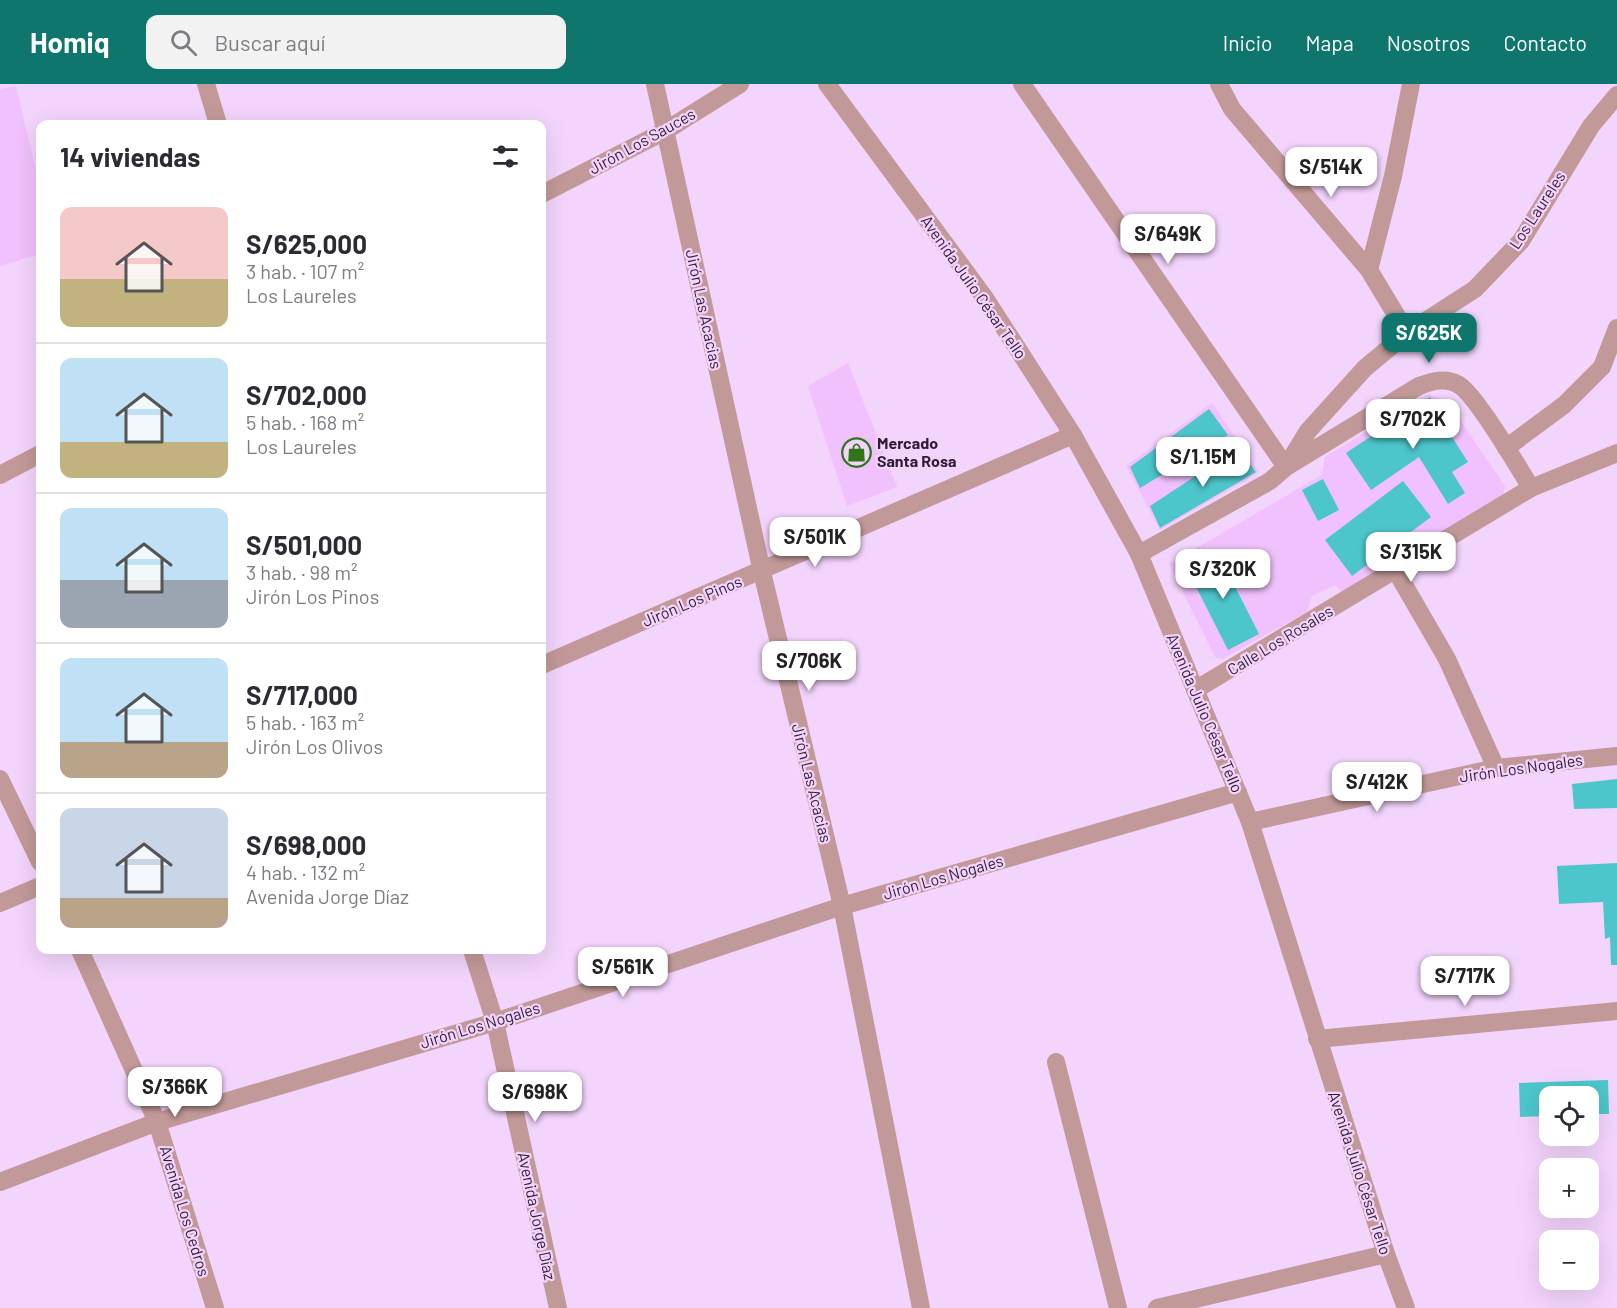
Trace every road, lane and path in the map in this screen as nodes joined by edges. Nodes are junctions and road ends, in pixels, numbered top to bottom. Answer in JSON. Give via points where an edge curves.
{"nodes":[{"id":1,"x":206,"y":84,"type":"edge"},
{"id":2,"x":656,"y":84,"type":"edge"},
{"id":3,"x":740,"y":84,"type":"edge"},
{"id":4,"x":826,"y":84,"type":"edge"},
{"id":5,"x":1022,"y":84,"type":"edge"},
{"id":6,"x":1218,"y":84,"type":"edge"},
{"id":7,"x":1411,"y":84,"type":"edge"},
{"id":8,"x":1617,"y":95,"type":"edge"},
{"id":9,"x":217,"y":120,"type":"edge"},
{"id":10,"x":665,"y":131,"type":"junction"},
{"id":11,"x":546,"y":192,"type":"edge"},
{"id":12,"x":1370,"y":270,"type":"junction"},
{"id":13,"x":1617,"y":328,"type":"edge"},
{"id":14,"x":1407,"y":333,"type":"junction"},
{"id":15,"x":1073,"y":435,"type":"junction"},
{"id":16,"x":1506,"y":448,"type":"junction"},
{"id":17,"x":1617,"y":453,"type":"edge"},
{"id":18,"x":36,"y":456,"type":"edge"},
{"id":19,"x":1286,"y":466,"type":"junction"},
{"id":20,"x":0,"y":476,"type":"edge"},
{"id":21,"x":1531,"y":489,"type":"junction"},
{"id":22,"x":1138,"y":554,"type":"junction"},
{"id":23,"x":1396,"y":571,"type":"junction"},
{"id":24,"x":762,"y":572,"type":"junction"},
{"id":25,"x":546,"y":663,"type":"edge"},
{"id":26,"x":1195,"y":690,"type":"junction"},
{"id":27,"x":1617,"y":756,"type":"edge"},
{"id":28,"x":1496,"y":768,"type":"junction"},
{"id":29,"x":0,"y":780,"type":"edge"},
{"id":30,"x":1238,"y":792,"type":"junction"},
{"id":31,"x":1250,"y":822,"type":"junction"},
{"id":32,"x":36,"y":854,"type":"edge"},
{"id":33,"x":36,"y":888,"type":"edge"},
{"id":34,"x":0,"y":903,"type":"edge"},
{"id":35,"x":842,"y":906,"type":"junction"},
{"id":36,"x":82,"y":954,"type":"edge"},
{"id":37,"x":473,"y":954,"type":"edge"},
{"id":38,"x":1617,"y":1011,"type":"edge"},
{"id":39,"x":495,"y":1022,"type":"junction"},
{"id":40,"x":1317,"y":1039,"type":"junction"},
{"id":41,"x":1056,"y":1062,"type":"dead end"},
{"id":42,"x":157,"y":1122,"type":"junction"},
{"id":43,"x":0,"y":1182,"type":"edge"},
{"id":44,"x":1386,"y":1254,"type":"junction"},
{"id":45,"x":215,"y":1308,"type":"edge"},
{"id":46,"x":558,"y":1308,"type":"edge"},
{"id":47,"x":921,"y":1308,"type":"edge"},
{"id":48,"x":1118,"y":1308,"type":"edge"},
{"id":49,"x":1157,"y":1308,"type":"edge"},
{"id":50,"x":1406,"y":1308,"type":"edge"}],
"edges":[{"from":1,"to":9,"type":"street"},
{"from":2,"to":10,"type":"street","name":"Jirón Las Acacias"},
{"from":3,"to":10,"type":"street","name":"Jirón Los Sauces"},
{"from":4,"to":15,"type":"street","name":"Avenida Julio César Tello","via":[[985,298]]},
{"from":5,"to":19,"type":"street"},
{"from":6,"to":12,"type":"street","via":[[1232,109]]},
{"from":7,"to":12,"type":"street"},
{"from":8,"to":14,"type":"street","name":"Los Laureles","via":[[1591,126],[1521,240],[1475,289]]},
{"from":10,"to":11,"type":"street","name":"Jirón Los Sauces"},
{"from":10,"to":24,"type":"street","name":"Jirón Las Acacias"},
{"from":12,"to":14,"type":"street"},
{"from":13,"to":16,"type":"street","via":[[1602,367],[1564,405]]},
{"from":14,"to":19,"type":"street","name":"Los Laureles","via":[[1365,368],[1308,431]]},
{"from":15,"to":22,"type":"street","name":"Avenida Julio César Tello"},
{"from":15,"to":24,"type":"street","name":"Jirón Los Pinos"},
{"from":16,"to":19,"type":"street","via":[[1465,390],[1449,381],[1435,380]]},
{"from":16,"to":21,"type":"street"},
{"from":17,"to":21,"type":"street","name":"Calle Los Rosales"},
{"from":18,"to":20,"type":"street"},
{"from":19,"to":22,"type":"street","name":"Los Laureles","via":[[1270,481]]},
{"from":21,"to":23,"type":"street","name":"Calle Los Rosales"},
{"from":22,"to":26,"type":"street","name":"Avenida Julio César Tello"},
{"from":23,"to":26,"type":"street","name":"Calle Los Rosales"},
{"from":23,"to":28,"type":"street","via":[[1447,659]]},
{"from":24,"to":25,"type":"street","name":"Jirón Los Pinos"},
{"from":24,"to":35,"type":"street","name":"Jirón Las Acacias"},
{"from":26,"to":30,"type":"street","name":"Avenida Julio César Tello"},
{"from":27,"to":28,"type":"street","name":"Jirón Los Nogales"},
{"from":28,"to":31,"type":"street","name":"Jirón Los Nogales"},
{"from":29,"to":32,"type":"street"},
{"from":30,"to":31,"type":"street","name":"Avenida Julio César Tello"},
{"from":30,"to":35,"type":"street","name":"Jirón Los Nogales"},
{"from":31,"to":40,"type":"street","name":"Avenida Julio César Tello"},
{"from":33,"to":34,"type":"street"},
{"from":35,"to":39,"type":"street","name":"Jirón Los Nogales"},
{"from":35,"to":47,"type":"street","name":"Jirón Las Acacias"},
{"from":36,"to":42,"type":"street","name":"Avenida Los Cedros"},
{"from":37,"to":39,"type":"street","name":"Avenida Jorge Díaz"},
{"from":38,"to":40,"type":"street"},
{"from":39,"to":42,"type":"street","name":"Jirón Los Nogales"},
{"from":39,"to":46,"type":"street","name":"Avenida Jorge Díaz"},
{"from":40,"to":44,"type":"street","name":"Avenida Julio César Tello"},
{"from":41,"to":48,"type":"street"},
{"from":42,"to":43,"type":"street","name":"Jirón Los Nogales"},
{"from":42,"to":45,"type":"street","name":"Avenida Los Cedros"},
{"from":44,"to":49,"type":"street"},
{"from":44,"to":50,"type":"street","name":"Avenida Julio César Tello"}]}
